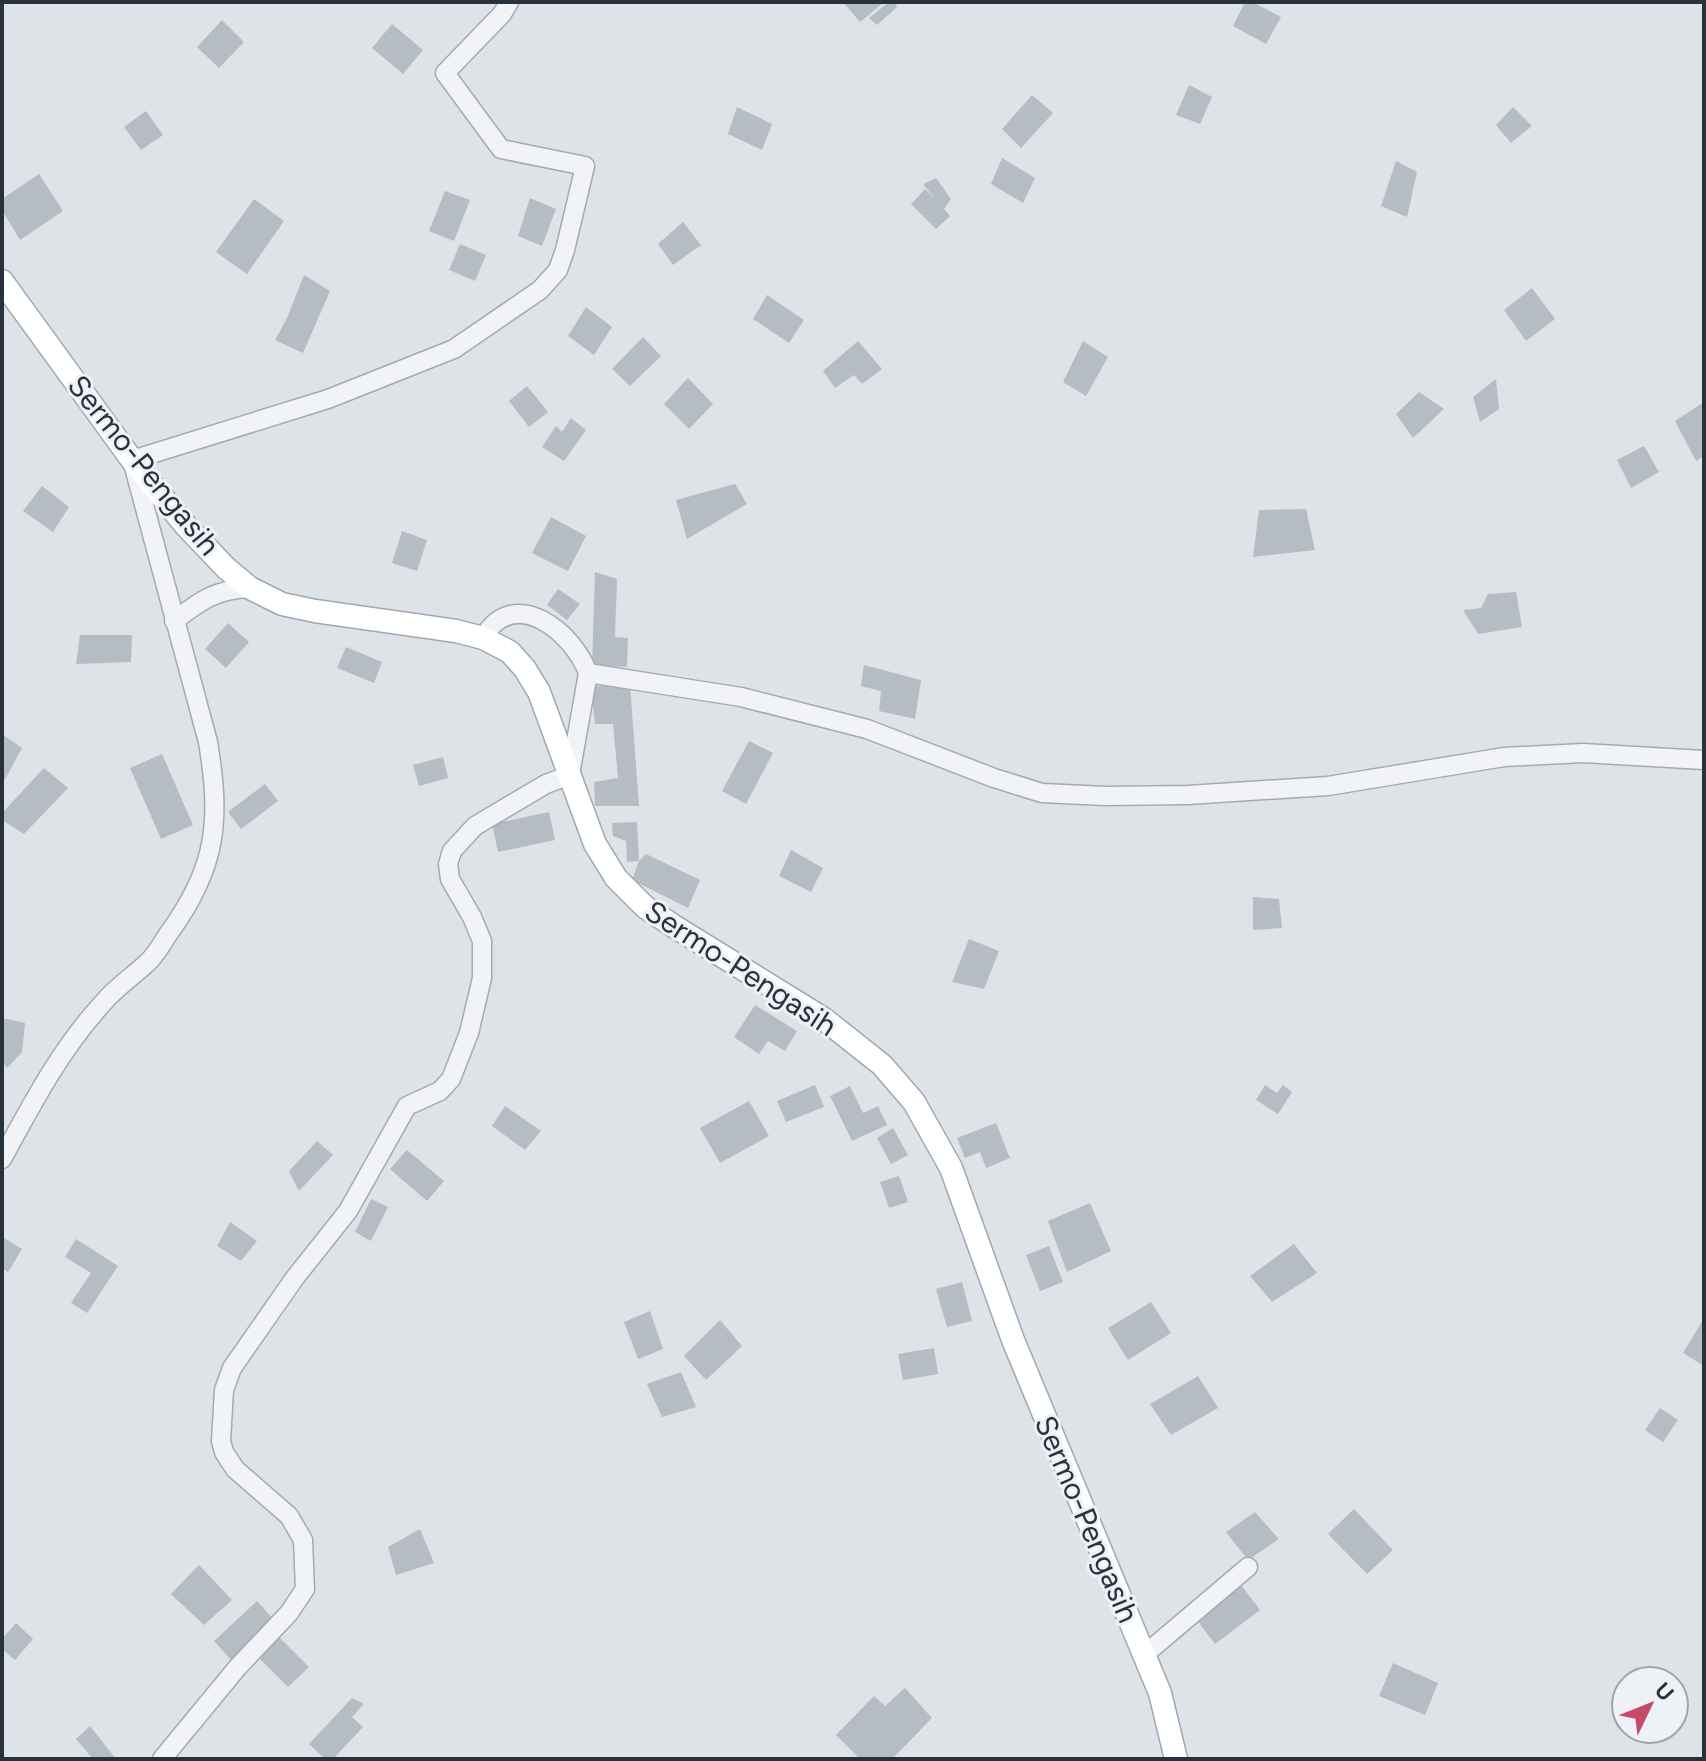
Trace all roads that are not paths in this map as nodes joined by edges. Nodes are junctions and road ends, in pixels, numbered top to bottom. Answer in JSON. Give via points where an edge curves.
{"nodes":[{"id":1,"x":509,"y":2,"type":"edge"},
{"id":2,"x":2,"y":281,"type":"edge"},
{"id":3,"x":132,"y":460,"type":"junction"},
{"id":4,"x":250,"y":588,"type":"junction"},
{"id":5,"x":174,"y":621,"type":"junction"},
{"id":6,"x":483,"y":638,"type":"junction"},
{"id":7,"x":588,"y":673,"type":"junction"},
{"id":8,"x":1704,"y":760,"type":"edge"},
{"id":9,"x":570,"y":775,"type":"junction"},
{"id":10,"x":2,"y":1159,"type":"edge"},
{"id":11,"x":1248,"y":1567,"type":"dead end"},
{"id":12,"x":1144,"y":1655,"type":"junction"},
{"id":13,"x":162,"y":1759,"type":"edge"},
{"id":14,"x":1176,"y":1759,"type":"edge"}],
"edges":[{"from":1,"to":3,"type":"street","via":[[445,73],[501,149],[585,166],[558,270],[540,290],[454,349],[328,399]]},
{"from":2,"to":3,"type":"main road","name":"Sermo-Pengasih"},
{"from":3,"to":4,"type":"main road","name":"Sermo-Pengasih","via":[[186,526]]},
{"from":3,"to":5,"type":"street"},
{"from":4,"to":5,"type":"street","via":[[226,589]]},
{"from":4,"to":6,"type":"main road","name":"Sermo-Pengasih","via":[[282,604]]},
{"from":5,"to":10,"type":"street","via":[[215,786],[216,815],[202,880],[148,962],[101,1004],[48,1074]]},
{"from":6,"to":7,"type":"street","via":[[501,619],[538,617],[574,645]]},
{"from":6,"to":9,"type":"main road","name":"Sermo-Pengasih","via":[[510,652],[525,669]]},
{"from":7,"to":8,"type":"street","via":[[741,697],[867,729],[1042,793],[1188,795],[1328,786],[1504,757],[1583,753]]},
{"from":7,"to":9,"type":"street"},
{"from":9,"to":12,"type":"main road","name":"Sermo-Pengasih","via":[[595,844],[616,878],[645,907],[824,1019],[882,1065],[914,1102],[951,1168],[1013,1340]]},
{"from":9,"to":13,"type":"street","via":[[475,826],[452,851],[450,879],[482,941],[482,978],[451,1079],[440,1091],[407,1106],[348,1211],[232,1368],[223,1403],[224,1452],[235,1469],[289,1516],[303,1540],[305,1589]]},
{"from":11,"to":12,"type":"street"},
{"from":12,"to":14,"type":"main road","name":"Sermo-Pengasih","via":[[1160,1693]]}]}
